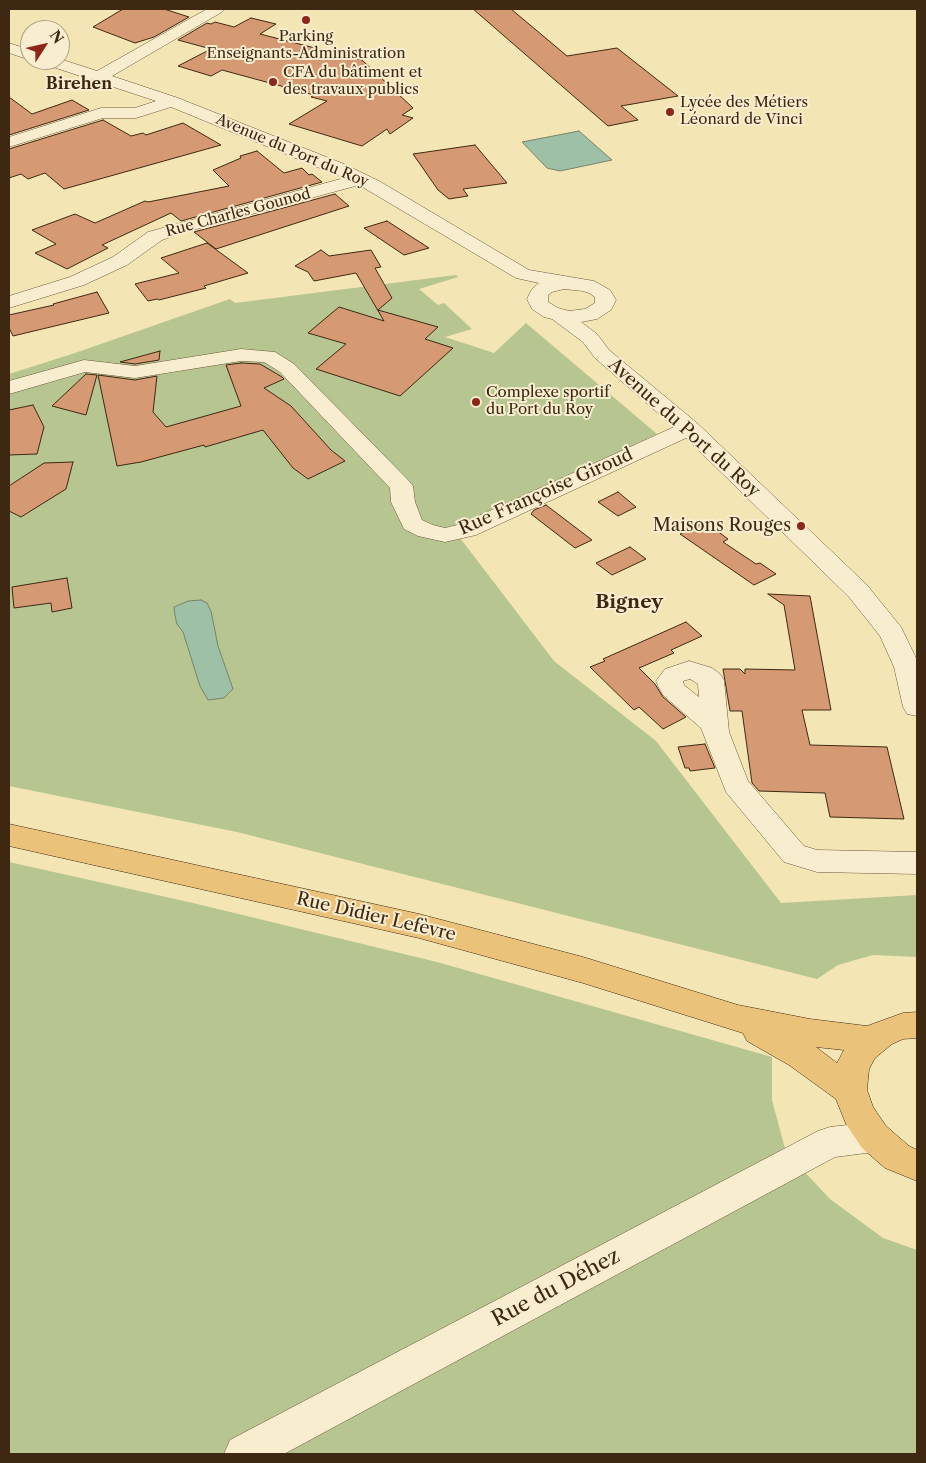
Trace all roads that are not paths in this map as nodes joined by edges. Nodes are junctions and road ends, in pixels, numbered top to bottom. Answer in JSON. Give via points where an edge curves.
{"nodes":[{"id":1,"x":216,"y":9,"type":"edge"},
{"id":2,"x":70,"y":68,"type":"edge"},
{"id":3,"x":99,"y":77,"type":"junction"},
{"id":4,"x":172,"y":101,"type":"junction"},
{"id":5,"x":9,"y":142,"type":"edge"},
{"id":6,"x":361,"y":180,"type":"junction"},
{"id":7,"x":523,"y":274,"type":"junction"},
{"id":8,"x":564,"y":283,"type":"junction"},
{"id":9,"x":539,"y":293,"type":"junction"},
{"id":10,"x":9,"y":302,"type":"edge"},
{"id":11,"x":590,"y":315,"type":"junction"},
{"id":12,"x":560,"y":316,"type":"junction"},
{"id":13,"x":590,"y":338,"type":"junction"},
{"id":14,"x":9,"y":388,"type":"edge"},
{"id":15,"x":689,"y":428,"type":"junction"},
{"id":16,"x":917,"y":707,"type":"edge"},
{"id":17,"x":714,"y":723,"type":"dead end"},
{"id":18,"x":9,"y":835,"type":"edge"},
{"id":19,"x":917,"y":863,"type":"edge"},
{"id":20,"x":738,"y":1018,"type":"junction"},
{"id":21,"x":917,"y":1025,"type":"edge"},
{"id":22,"x":872,"y":1040,"type":"junction"},
{"id":23,"x":850,"y":1090,"type":"junction"},
{"id":24,"x":874,"y":1138,"type":"junction"},
{"id":25,"x":917,"y":1166,"type":"edge"},
{"id":26,"x":244,"y":1454,"type":"edge"}],
"edges":[{"from":1,"to":3,"type":"street"},
{"from":2,"to":3,"type":"street","name":"Avenue du Port du Roy"},
{"from":3,"to":4,"type":"street","name":"Avenue du Port du Roy"},
{"from":4,"to":5,"type":"street","via":[[136,113],[101,113]]},
{"from":4,"to":6,"type":"street","name":"Avenue du Port du Roy"},
{"from":6,"to":7,"type":"street","name":"Avenue du Port du Roy"},
{"from":6,"to":10,"type":"street","name":"Rue Charles Gounod","via":[[175,229],[155,236],[120,261],[77,281]]},
{"from":7,"to":8,"type":"street","name":"Avenue du Port du Roy"},
{"from":7,"to":9,"type":"street","name":"Avenue du Port du Roy"},
{"from":8,"to":9,"type":"street","name":"Avenue du Port du Roy"},
{"from":8,"to":11,"type":"street","name":"Avenue du Port du Roy","via":[[587,285],[603,294],[604,306]]},
{"from":9,"to":12,"type":"street","name":"Avenue du Port du Roy","via":[[539,305]]},
{"from":11,"to":12,"type":"street","name":"Avenue du Port du Roy"},
{"from":11,"to":13,"type":"street"},
{"from":12,"to":13,"type":"street","name":"Avenue du Port du Roy"},
{"from":13,"to":15,"type":"street","name":"Avenue du Port du Roy","via":[[602,354]]},
{"from":14,"to":15,"type":"street","name":"Rue Françoise Giroud","via":[[84,366],[135,372],[241,354],[268,356],[278,360],[401,486],[403,502],[412,524],[445,535],[468,530]]},
{"from":15,"to":16,"type":"street","name":"Avenue du Port du Roy","via":[[858,591],[892,633],[908,667]]},
{"from":17,"to":19,"type":"street","via":[[736,785],[794,854],[817,861]]},
{"from":18,"to":20,"type":"main road","name":"Rue Didier Lefèvre","via":[[419,926],[583,970]]},
{"from":20,"to":22,"type":"main road","name":"Rue Didier Lefèvre","via":[[810,1034]]},
{"from":20,"to":23,"type":"main road","name":"Rue Didier Lefèvre","via":[[801,1055]]},
{"from":21,"to":22,"type":"main road","via":[[903,1026]]},
{"from":22,"to":23,"type":"main road","via":[[862,1048],[852,1067]]},
{"from":23,"to":24,"type":"main road","via":[[858,1114]]},
{"from":24,"to":25,"type":"main road","via":[[897,1157]]},
{"from":24,"to":26,"type":"street","name":"Rue du Déhez","via":[[830,1142]]}]}
